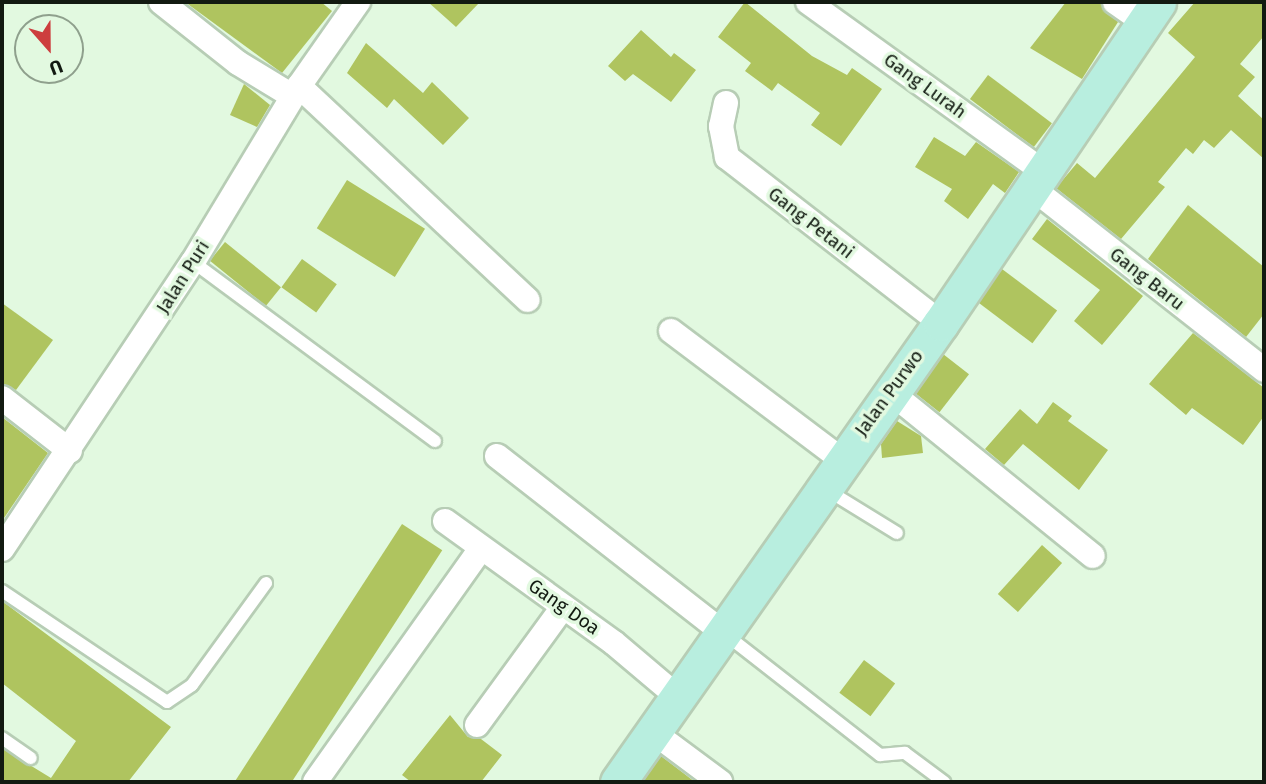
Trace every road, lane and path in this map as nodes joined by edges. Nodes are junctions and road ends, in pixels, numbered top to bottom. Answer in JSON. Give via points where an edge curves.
{"nodes":[{"id":1,"x":161,"y":2,"type":"edge"},
{"id":2,"x":358,"y":2,"type":"edge"},
{"id":3,"x":808,"y":2,"type":"edge"},
{"id":4,"x":1115,"y":2,"type":"edge"},
{"id":5,"x":1151,"y":12,"type":"edge"},
{"id":6,"x":296,"y":91,"type":"junction"},
{"id":7,"x":726,"y":103,"type":"dead end"},
{"id":8,"x":1036,"y":179,"type":"junction"},
{"id":9,"x":193,"y":262,"type":"junction"},
{"id":10,"x":528,"y":300,"type":"dead end"},
{"id":11,"x":941,"y":323,"type":"junction"},
{"id":12,"x":671,"y":331,"type":"dead end"},
{"id":13,"x":1264,"y":370,"type":"edge"},
{"id":14,"x":889,"y":391,"type":"junction"},
{"id":15,"x":2,"y":398,"type":"edge"},
{"id":16,"x":435,"y":441,"type":"dead end"},
{"id":17,"x":70,"y":451,"type":"junction"},
{"id":18,"x":497,"y":456,"type":"dead end"},
{"id":19,"x":833,"y":474,"type":"junction"},
{"id":20,"x":445,"y":521,"type":"dead end"},
{"id":21,"x":897,"y":533,"type":"dead end"},
{"id":22,"x":481,"y":548,"type":"junction"},
{"id":23,"x":2,"y":549,"type":"edge"},
{"id":24,"x":1093,"y":556,"type":"dead end"},
{"id":25,"x":266,"y":583,"type":"dead end"},
{"id":26,"x":2,"y":591,"type":"edge"},
{"id":27,"x":563,"y":607,"type":"junction"},
{"id":28,"x":722,"y":632,"type":"junction"},
{"id":29,"x":679,"y":698,"type":"junction"},
{"id":30,"x":477,"y":725,"type":"dead end"},
{"id":31,"x":653,"y":732,"type":"junction"},
{"id":32,"x":2,"y":738,"type":"edge"},
{"id":33,"x":31,"y":758,"type":"dead end"},
{"id":34,"x":315,"y":782,"type":"edge"},
{"id":35,"x":618,"y":782,"type":"edge"},
{"id":36,"x":720,"y":782,"type":"edge"},
{"id":37,"x":944,"y":782,"type":"edge"}],
"edges":[{"from":1,"to":6,"type":"street","via":[[238,63]]},
{"from":2,"to":6,"type":"street","name":"Jalan Puri"},
{"from":3,"to":8,"type":"street","name":"Gang Lurah"},
{"from":4,"to":5,"type":"street"},
{"from":5,"to":8,"type":"street","name":"Jalan Purwo"},
{"from":6,"to":9,"type":"street","name":"Jalan Puri"},
{"from":6,"to":10,"type":"street"},
{"from":7,"to":11,"type":"street","name":"Gang Petani","via":[[722,126],[727,157]]},
{"from":8,"to":11,"type":"street","name":"Jalan Purwo"},
{"from":8,"to":13,"type":"street","name":"Gang Baru"},
{"from":9,"to":16,"type":"lane"},
{"from":9,"to":17,"type":"street","name":"Jalan Puri"},
{"from":11,"to":14,"type":"street","name":"Jalan Purwo"},
{"from":12,"to":19,"type":"street"},
{"from":14,"to":19,"type":"street","name":"Jalan Purwo"},
{"from":14,"to":24,"type":"street"},
{"from":15,"to":17,"type":"street"},
{"from":17,"to":23,"type":"street","name":"Jalan Puri"},
{"from":18,"to":28,"type":"street"},
{"from":19,"to":21,"type":"lane"},
{"from":19,"to":28,"type":"street","name":"Jalan Purwo"},
{"from":20,"to":22,"type":"street","name":"Gang Doa"},
{"from":22,"to":27,"type":"street","name":"Gang Doa"},
{"from":22,"to":34,"type":"street"},
{"from":25,"to":26,"type":"lane","via":[[192,685],[167,702]]},
{"from":27,"to":29,"type":"street","name":"Gang Doa"},
{"from":27,"to":30,"type":"street"},
{"from":28,"to":29,"type":"street","name":"Jalan Purwo"},
{"from":28,"to":37,"type":"lane","via":[[880,755],[905,753]]},
{"from":29,"to":31,"type":"street","name":"Jalan Purwo"},
{"from":31,"to":35,"type":"street","name":"Jalan Purwo"},
{"from":31,"to":36,"type":"street"},
{"from":32,"to":33,"type":"lane"}]}
